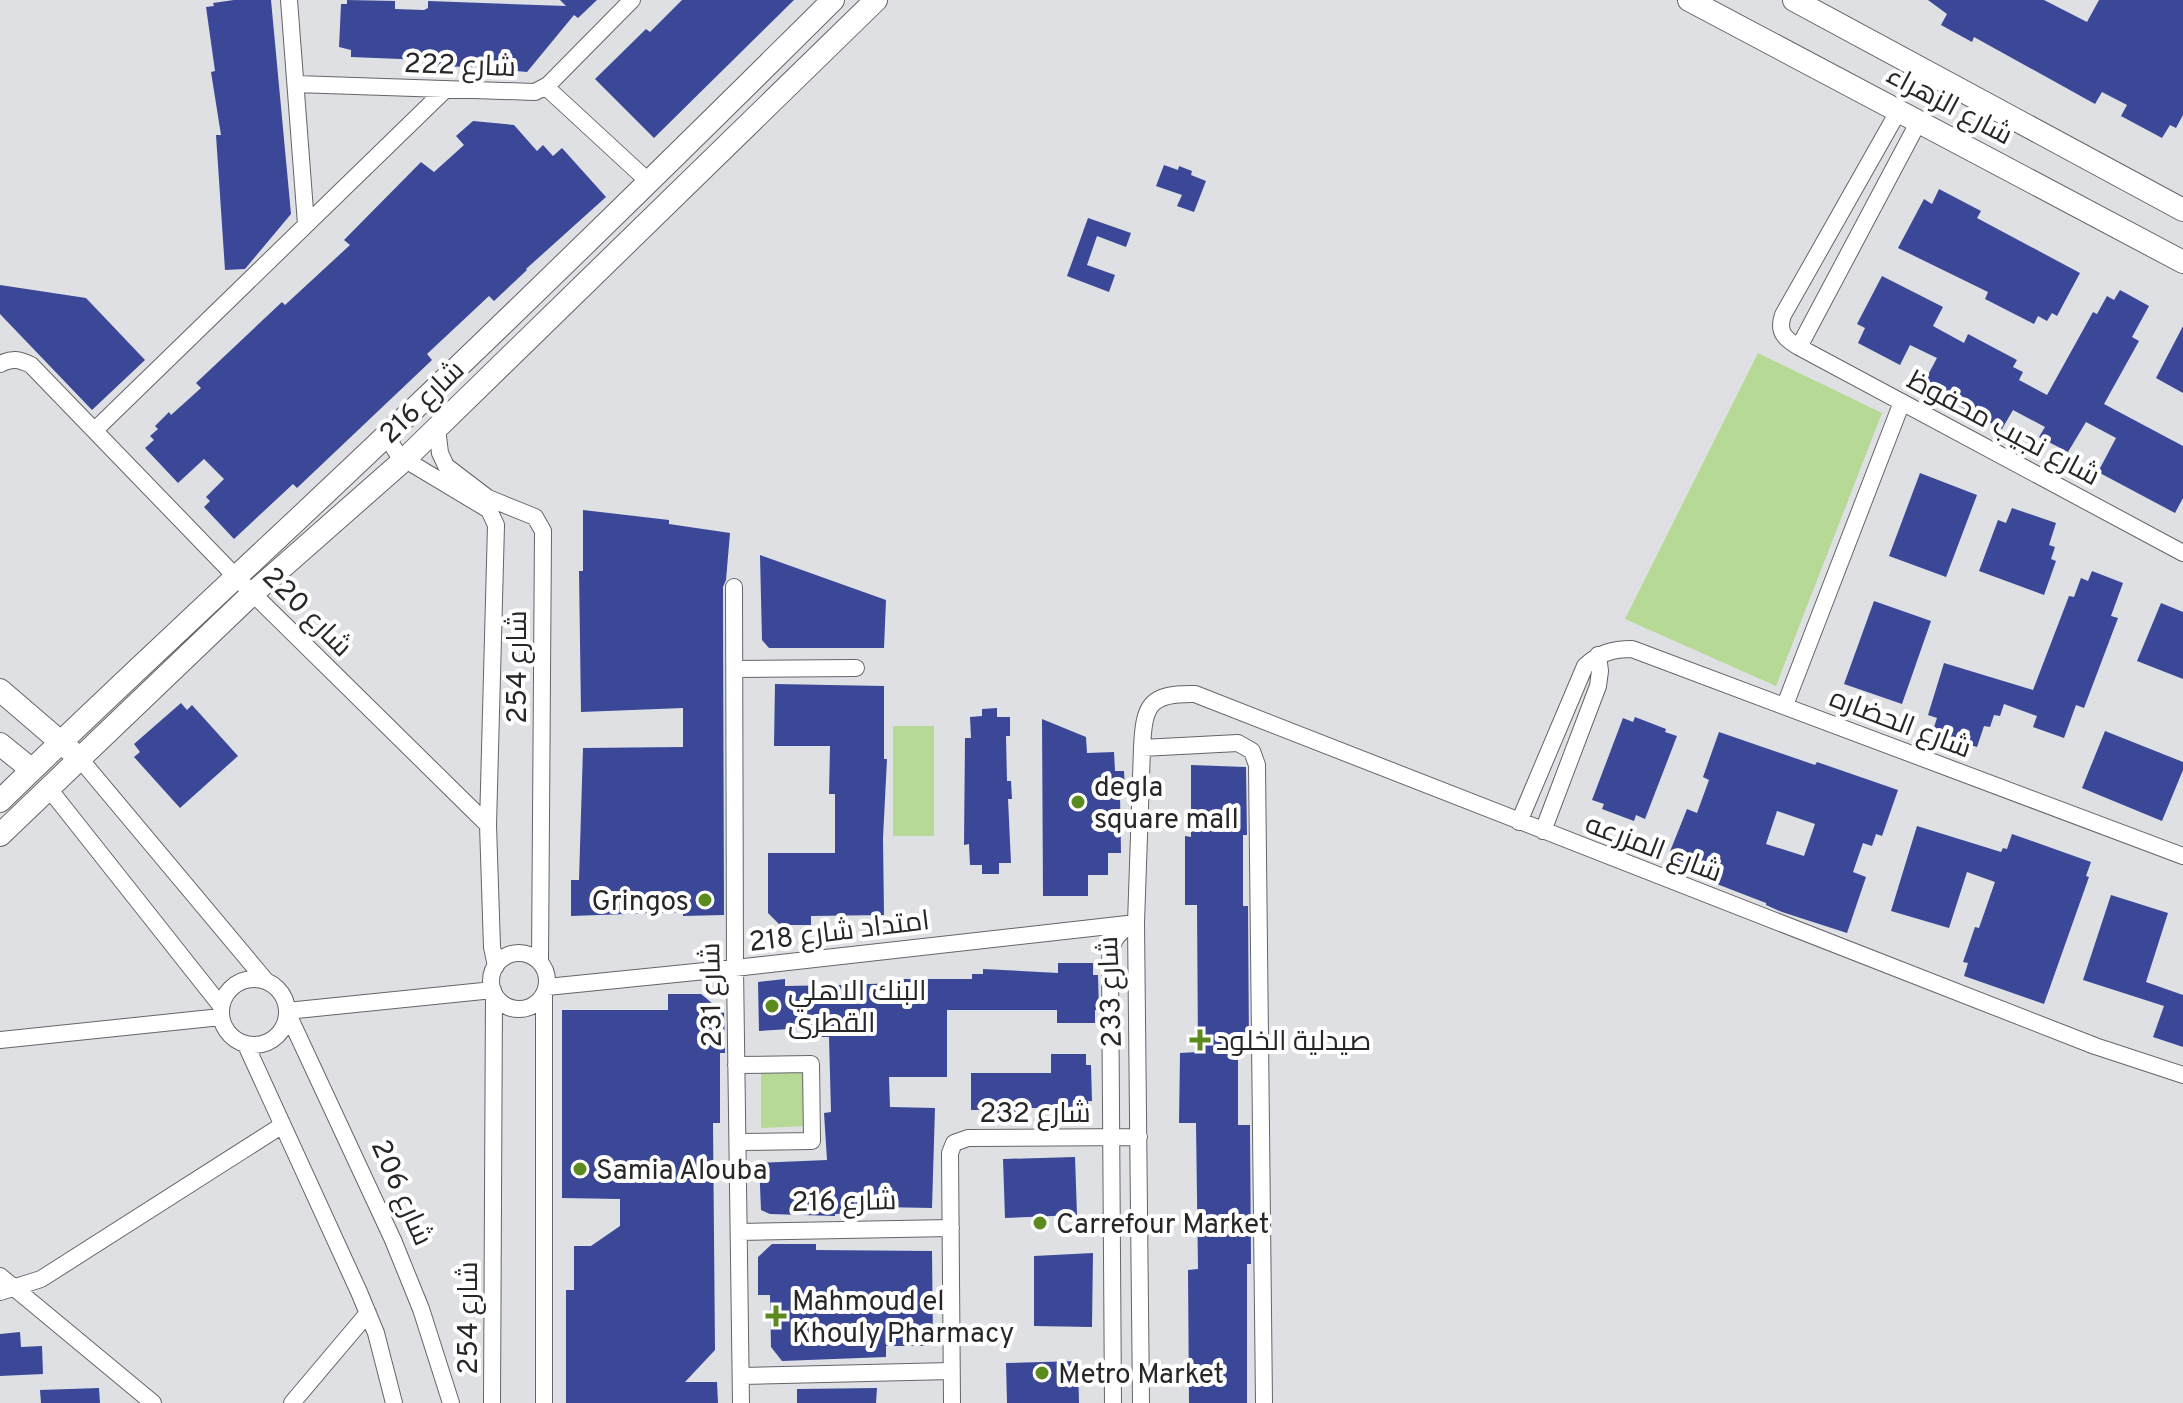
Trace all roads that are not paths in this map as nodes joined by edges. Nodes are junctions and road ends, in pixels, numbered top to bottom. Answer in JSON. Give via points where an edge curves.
{"nodes":[{"id":1,"x":289,"y":0,"type":"edge"},
{"id":2,"x":632,"y":0,"type":"edge"},
{"id":3,"x":833,"y":0,"type":"edge"},
{"id":4,"x":876,"y":0,"type":"edge"},
{"id":5,"x":1689,"y":0,"type":"edge"},
{"id":6,"x":1794,"y":0,"type":"edge"},
{"id":7,"x":296,"y":84,"type":"junction"},
{"id":8,"x":546,"y":87,"type":"junction"},
{"id":9,"x":446,"y":89,"type":"junction"},
{"id":10,"x":1899,"y":110,"type":"junction"},
{"id":11,"x":1919,"y":121,"type":"junction"},
{"id":12,"x":649,"y":182,"type":"junction"},
{"id":13,"x":2183,"y":210,"type":"edge"},
{"id":14,"x":306,"y":224,"type":"junction"},
{"id":15,"x":2183,"y":262,"type":"edge"},
{"id":16,"x":1799,"y":347,"type":"junction"},
{"id":17,"x":0,"y":364,"type":"edge"},
{"id":18,"x":1902,"y":402,"type":"junction"},
{"id":19,"x":437,"y":428,"type":"junction"},
{"id":20,"x":95,"y":430,"type":"junction"},
{"id":21,"x":390,"y":432,"type":"junction"},
{"id":22,"x":404,"y":460,"type":"junction"},
{"id":23,"x":2183,"y":553,"type":"edge"},
{"id":24,"x":236,"y":577,"type":"junction"},
{"id":25,"x":734,"y":587,"type":"dead end"},
{"id":26,"x":253,"y":593,"type":"junction"},
{"id":27,"x":1598,"y":655,"type":"junction"},
{"id":28,"x":856,"y":668,"type":"dead end"},
{"id":29,"x":735,"y":669,"type":"junction"},
{"id":30,"x":0,"y":690,"type":"edge"},
{"id":31,"x":1785,"y":705,"type":"junction"},
{"id":32,"x":60,"y":741,"type":"junction"},
{"id":33,"x":0,"y":744,"type":"edge"},
{"id":34,"x":1142,"y":748,"type":"junction"},
{"id":35,"x":81,"y":760,"type":"junction"},
{"id":36,"x":32,"y":770,"type":"junction"},
{"id":37,"x":50,"y":790,"type":"junction"},
{"id":38,"x":0,"y":801,"type":"edge"},
{"id":39,"x":1519,"y":822,"type":"junction"},
{"id":40,"x":488,"y":825,"type":"junction"},
{"id":41,"x":1543,"y":831,"type":"junction"},
{"id":42,"x":0,"y":835,"type":"edge"},
{"id":43,"x":2183,"y":856,"type":"edge"},
{"id":44,"x":1136,"y":923,"type":"junction"},
{"id":45,"x":540,"y":962,"type":"junction"},
{"id":46,"x":496,"y":966,"type":"junction"},
{"id":47,"x":735,"y":968,"type":"junction"},
{"id":48,"x":266,"y":981,"type":"junction"},
{"id":49,"x":545,"y":990,"type":"junction"},
{"id":50,"x":494,"y":992,"type":"junction"},
{"id":51,"x":287,"y":1011,"type":"junction"},
{"id":52,"x":221,"y":1012,"type":"junction"},
{"id":53,"x":0,"y":1040,"type":"edge"},
{"id":54,"x":246,"y":1045,"type":"junction"},
{"id":55,"x":736,"y":1065,"type":"junction"},
{"id":56,"x":2183,"y":1075,"type":"edge"},
{"id":57,"x":281,"y":1126,"type":"junction"},
{"id":58,"x":1112,"y":1137,"type":"junction"},
{"id":59,"x":1139,"y":1137,"type":"junction"},
{"id":60,"x":738,"y":1142,"type":"junction"},
{"id":61,"x":951,"y":1228,"type":"junction"},
{"id":62,"x":739,"y":1232,"type":"junction"},
{"id":63,"x":0,"y":1276,"type":"edge"},
{"id":64,"x":7,"y":1290,"type":"edge"},
{"id":65,"x":368,"y":1313,"type":"junction"},
{"id":66,"x":951,"y":1371,"type":"junction"},
{"id":67,"x":741,"y":1376,"type":"junction"},
{"id":68,"x":153,"y":1403,"type":"edge"},
{"id":69,"x":292,"y":1403,"type":"edge"},
{"id":70,"x":394,"y":1403,"type":"edge"},
{"id":71,"x":451,"y":1403,"type":"edge"},
{"id":72,"x":492,"y":1403,"type":"edge"},
{"id":73,"x":544,"y":1403,"type":"edge"},
{"id":74,"x":741,"y":1403,"type":"edge"},
{"id":75,"x":952,"y":1403,"type":"edge"},
{"id":76,"x":1113,"y":1403,"type":"edge"},
{"id":77,"x":1141,"y":1403,"type":"edge"},
{"id":78,"x":1264,"y":1403,"type":"edge"}],
"edges":[{"from":1,"to":7,"type":"street"},
{"from":2,"to":8,"type":"street","name":"شارع 222"},
{"from":3,"to":12,"type":"main road","name":"شارع 216"},
{"from":4,"to":19,"type":"main road","name":"شارع 216"},
{"from":5,"to":10,"type":"main road","name":"شارع الزهراء"},
{"from":6,"to":13,"type":"main road","name":"شارع الزهراء"},
{"from":7,"to":9,"type":"street","name":"شارع 222"},
{"from":7,"to":14,"type":"street"},
{"from":8,"to":9,"type":"street","name":"شارع 222","via":[[529,92]]},
{"from":8,"to":12,"type":"street"},
{"from":9,"to":14,"type":"street"},
{"from":10,"to":11,"type":"main road","name":"شارع الزهراء"},
{"from":10,"to":16,"type":"street","via":[[1783,315],[1782,332]]},
{"from":11,"to":15,"type":"main road","name":"شارع الزهراء"},
{"from":11,"to":16,"type":"street"},
{"from":12,"to":21,"type":"main road","name":"شارع 216"},
{"from":14,"to":20,"type":"street"},
{"from":16,"to":18,"type":"street","name":"شارع نجيب محفوظ"},
{"from":17,"to":20,"type":"street","name":"شارع 220","via":[[21,360],[31,365]]},
{"from":18,"to":23,"type":"street","name":"شارع نجيب محفوظ"},
{"from":18,"to":31,"type":"street"},
{"from":19,"to":22,"type":"main road","name":"شارع 216"},
{"from":19,"to":45,"type":"street","name":"شارع 254","via":[[446,466],[481,494],[535,517],[543,531]]},
{"from":20,"to":24,"type":"street","name":"شارع 220"},
{"from":21,"to":22,"type":"street","via":[[395,451]]},
{"from":21,"to":24,"type":"main road","name":"شارع 216"},
{"from":22,"to":26,"type":"main road","name":"شارع 216"},
{"from":22,"to":40,"type":"street","name":"شارع 254","via":[[489,510],[496,525]]},
{"from":24,"to":26,"type":"street","name":"شارع 220"},
{"from":24,"to":32,"type":"main road","name":"شارع 216"},
{"from":25,"to":29,"type":"street","name":"شارع 231"},
{"from":26,"to":35,"type":"main road","name":"شارع 216"},
{"from":26,"to":40,"type":"street","name":"شارع 220"},
{"from":27,"to":31,"type":"street","name":"شارع الحضاره","via":[[1632,649]]},
{"from":27,"to":39,"type":"street","via":[[1580,676]]},
{"from":27,"to":41,"type":"street","via":[[1598,686]]},
{"from":28,"to":29,"type":"street"},
{"from":29,"to":47,"type":"street","name":"شارع 231"},
{"from":30,"to":32,"type":"main road"},
{"from":31,"to":43,"type":"street","name":"شارع الحضاره"},
{"from":32,"to":35,"type":"main road"},
{"from":32,"to":36,"type":"main road","name":"شارع 216"},
{"from":33,"to":36,"type":"main road"},
{"from":34,"to":39,"type":"street","name":"شارع المزرعه","via":[[1144,720],[1152,704],[1169,693],[1195,694]]},
{"from":34,"to":44,"type":"street","name":"شارع المزرعه"},
{"from":34,"to":78,"type":"street","via":[[1238,743],[1252,751],[1257,765]]},
{"from":35,"to":37,"type":"main road","name":"شارع 216"},
{"from":35,"to":48,"type":"street"},
{"from":36,"to":38,"type":"main road","name":"شارع 216"},
{"from":37,"to":42,"type":"main road","name":"شارع 216"},
{"from":37,"to":52,"type":"street"},
{"from":39,"to":41,"type":"street","name":"شارع المزرعه"},
{"from":40,"to":46,"type":"street","name":"شارع 254"},
{"from":41,"to":56,"type":"street","name":"شارع المزرعه","via":[[2095,1046]]},
{"from":44,"to":47,"type":"street","name":"امتداد شارع 218"},
{"from":44,"to":58,"type":"street","name":"شارع 233","via":[[1116,934],[1111,946]]},
{"from":44,"to":59,"type":"street","name":"شارع 233"},
{"from":45,"to":46,"type":"street","via":[[517,953]]},
{"from":45,"to":49,"type":"street","via":[[547,978]]},
{"from":46,"to":50,"type":"street"},
{"from":47,"to":49,"type":"street","name":"امتداد شارع 218"},
{"from":47,"to":55,"type":"street","name":"شارع 231"},
{"from":48,"to":51,"type":"street","via":[[281,993]]},
{"from":48,"to":52,"type":"street","via":[[238,983]]},
{"from":49,"to":50,"type":"street","via":[[534,1005],[519,1009],[505,1005]]},
{"from":49,"to":73,"type":"street"},
{"from":50,"to":51,"type":"street"},
{"from":50,"to":72,"type":"street","name":"شارع 254"},
{"from":51,"to":54,"type":"street","via":[[279,1034],[270,1042]]},
{"from":51,"to":71,"type":"street","name":"شارع 206","via":[[393,1240]]},
{"from":52,"to":53,"type":"street"},
{"from":52,"to":54,"type":"street","via":[[229,1035]]},
{"from":54,"to":57,"type":"street"},
{"from":55,"to":60,"type":"street","name":"شارع 231"},
{"from":55,"to":60,"type":"street","via":[[811,1064],[812,1141]]},
{"from":57,"to":64,"type":"street","via":[[41,1279]]},
{"from":57,"to":65,"type":"street"},
{"from":58,"to":59,"type":"street","name":"شارع 232"},
{"from":58,"to":61,"type":"street","name":"شارع 232","via":[[958,1140],[950,1153]]},
{"from":58,"to":76,"type":"street","name":"شارع 233"},
{"from":59,"to":77,"type":"street","name":"شارع 233"},
{"from":60,"to":62,"type":"street","name":"شارع 231"},
{"from":61,"to":62,"type":"street","name":"شارع 216"},
{"from":61,"to":66,"type":"street","name":"شارع 232"},
{"from":62,"to":67,"type":"street","name":"شارع 231"},
{"from":63,"to":64,"type":"street"},
{"from":64,"to":68,"type":"street"},
{"from":65,"to":69,"type":"street"},
{"from":65,"to":70,"type":"street"},
{"from":66,"to":67,"type":"street"},
{"from":66,"to":75,"type":"street","name":"شارع 232"},
{"from":67,"to":74,"type":"street","name":"شارع 231"}]}
